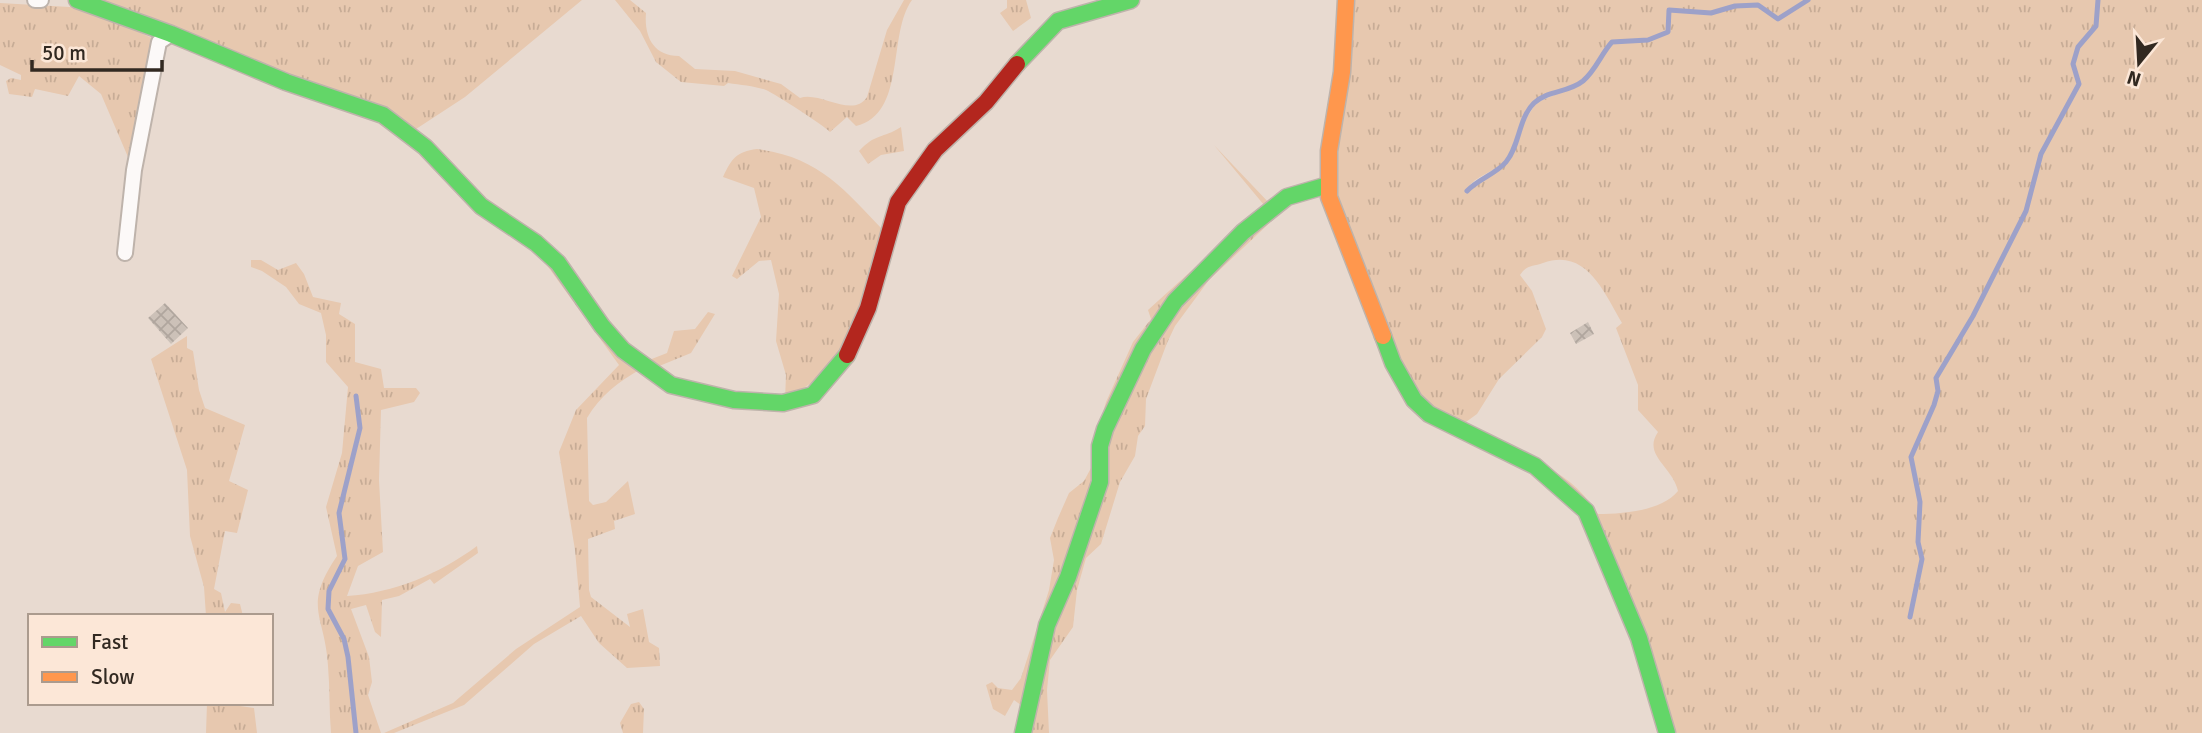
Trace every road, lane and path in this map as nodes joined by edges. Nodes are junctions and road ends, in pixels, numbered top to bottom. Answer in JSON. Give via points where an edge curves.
{"nodes":[{"id":1,"x":35,"y":0,"type":"edge"},
{"id":2,"x":41,"y":0,"type":"edge"},
{"id":3,"x":76,"y":0,"type":"edge"},
{"id":4,"x":1131,"y":0,"type":"edge"},
{"id":5,"x":1346,"y":0,"type":"edge"},
{"id":6,"x":171,"y":34,"type":"junction"},
{"id":7,"x":1328,"y":185,"type":"junction"},
{"id":8,"x":125,"y":253,"type":"dead end"},
{"id":9,"x":1023,"y":733,"type":"edge"},
{"id":10,"x":1667,"y":733,"type":"edge"}],
"edges":[{"from":1,"to":2,"type":"street"},
{"from":3,"to":6,"type":"street"},
{"from":4,"to":6,"type":"street","via":[[1058,21],[986,103],[935,150],[898,202],[864,318],[844,361],[813,395],[783,403],[734,400],[671,385],[623,350],[558,264],[536,243],[481,206],[405,130],[383,115],[286,82]]},
{"from":5,"to":7,"type":"street"},
{"from":6,"to":8,"type":"street","via":[[159,42],[150,79]]},
{"from":7,"to":9,"type":"street","via":[[1287,197],[1243,232],[1175,301],[1143,349],[1105,429],[1100,482],[1047,625]]},
{"from":7,"to":10,"type":"street","via":[[1363,290],[1414,400],[1452,428],[1535,466],[1586,511],[1639,638]]}]}
